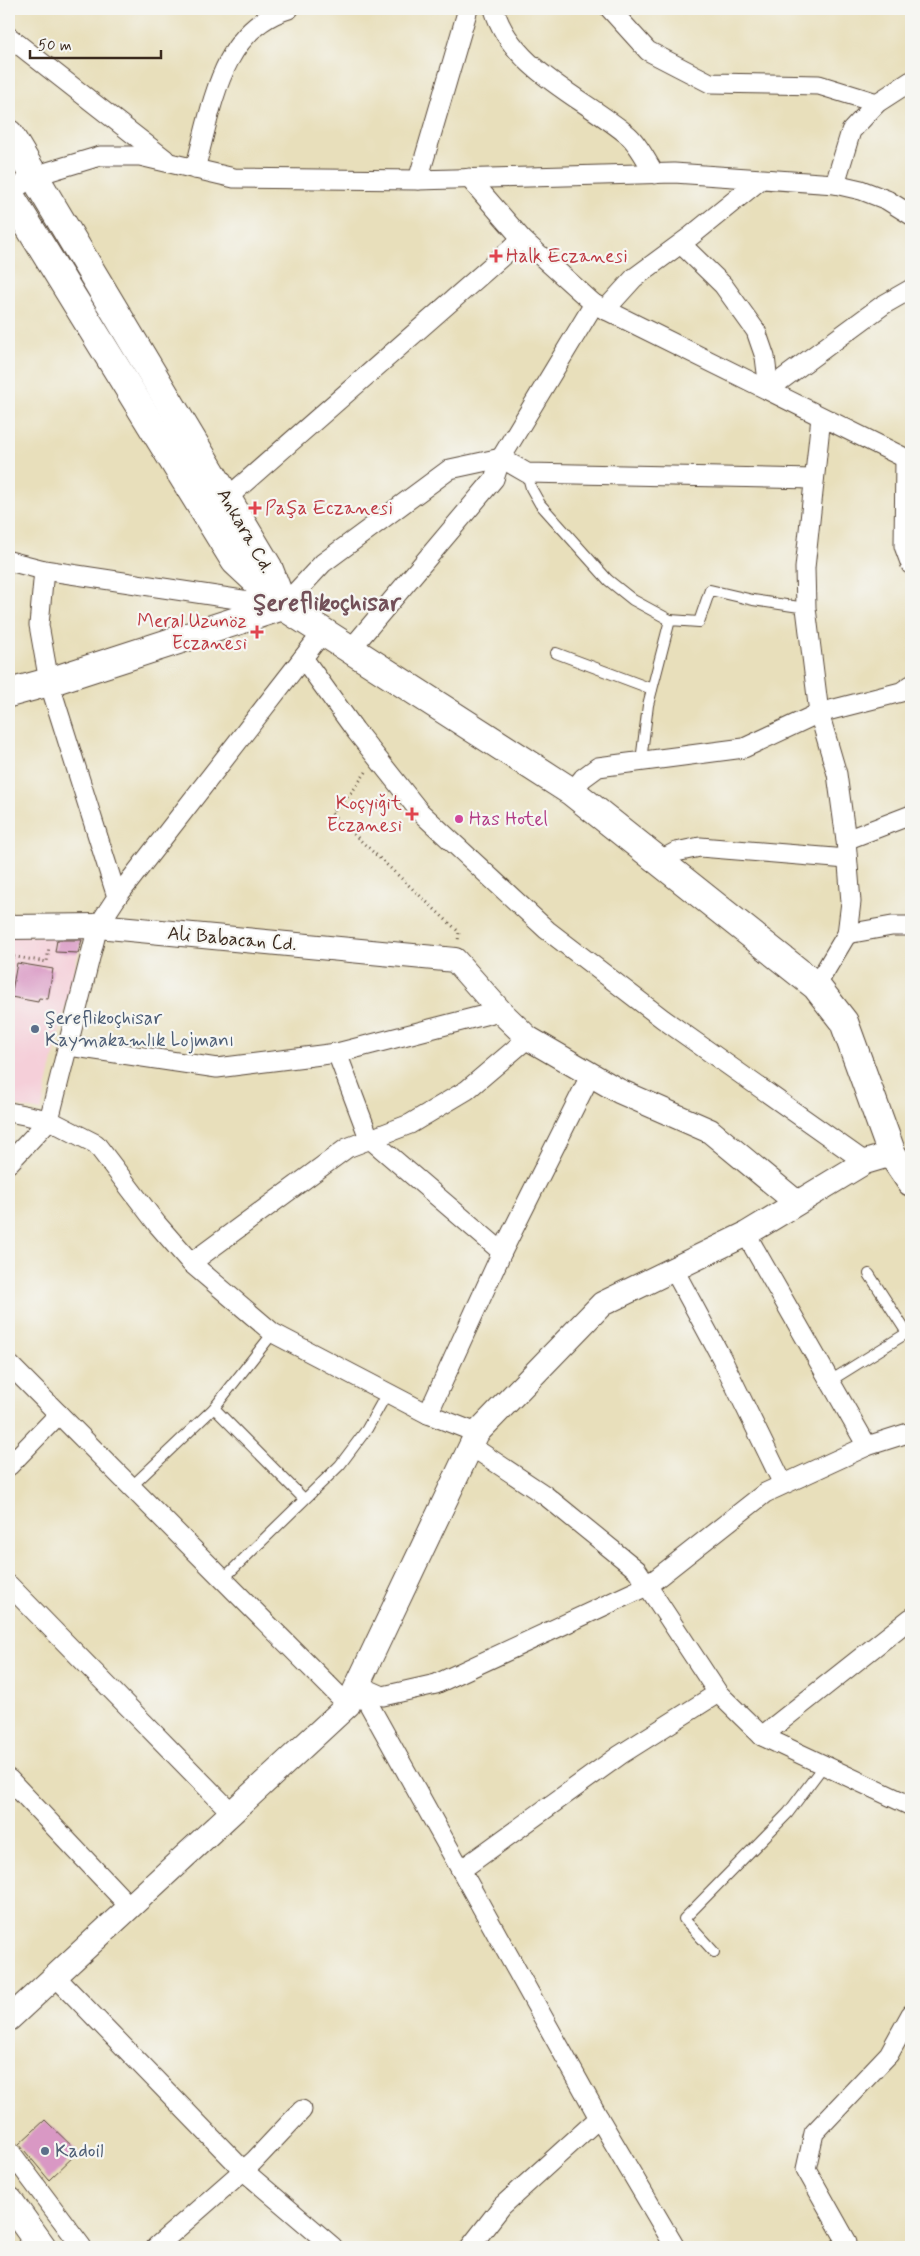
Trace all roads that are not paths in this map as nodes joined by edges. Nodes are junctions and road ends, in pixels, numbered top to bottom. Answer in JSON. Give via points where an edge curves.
{"nodes":[{"id":1,"x":289,"y":9,"type":"edge"},
{"id":2,"x":468,"y":9,"type":"edge"},
{"id":3,"x":494,"y":9,"type":"edge"},
{"id":4,"x":610,"y":9,"type":"edge"},
{"id":5,"x":9,"y":37,"type":"edge"},
{"id":6,"x":911,"y":82,"type":"edge"},
{"id":7,"x":878,"y":103,"type":"junction"},
{"id":8,"x":9,"y":134,"type":"edge"},
{"id":9,"x":170,"y":163,"type":"junction"},
{"id":10,"x":195,"y":169,"type":"junction"},
{"id":11,"x":655,"y":174,"type":"junction"},
{"id":12,"x":34,"y":176,"type":"junction"},
{"id":13,"x":469,"y":178,"type":"junction"},
{"id":14,"x":418,"y":180,"type":"junction"},
{"id":15,"x":760,"y":180,"type":"junction"},
{"id":16,"x":835,"y":184,"type":"junction"},
{"id":17,"x":9,"y":193,"type":"edge"},
{"id":18,"x":911,"y":215,"type":"edge"},
{"id":19,"x":522,"y":239,"type":"junction"},
{"id":20,"x":681,"y":244,"type":"junction"},
{"id":21,"x":911,"y":289,"type":"edge"},
{"id":22,"x":599,"y":307,"type":"junction"},
{"id":23,"x":769,"y":389,"type":"junction"},
{"id":24,"x":822,"y":417,"type":"junction"},
{"id":25,"x":908,"y":455,"type":"edge"},
{"id":26,"x":501,"y":458,"type":"junction"},
{"id":27,"x":528,"y":473,"type":"junction"},
{"id":28,"x":814,"y":480,"type":"junction"},
{"id":29,"x":227,"y":498,"type":"junction"},
{"id":30,"x":9,"y":561,"type":"edge"},
{"id":31,"x":911,"y":565,"type":"edge"},
{"id":32,"x":44,"y":570,"type":"junction"},
{"id":33,"x":283,"y":606,"type":"junction"},
{"id":34,"x":806,"y":608,"type":"junction"},
{"id":35,"x":670,"y":620,"type":"junction"},
{"id":36,"x":323,"y":632,"type":"junction"},
{"id":37,"x":350,"y":650,"type":"junction"},
{"id":38,"x":556,"y":653,"type":"dead end"},
{"id":39,"x":303,"y":658,"type":"junction"},
{"id":40,"x":49,"y":682,"type":"junction"},
{"id":41,"x":911,"y":685,"type":"edge"},
{"id":42,"x":652,"y":689,"type":"junction"},
{"id":43,"x":9,"y":693,"type":"edge"},
{"id":44,"x":819,"y":713,"type":"junction"},
{"id":45,"x":642,"y":761,"type":"junction"},
{"id":46,"x":572,"y":792,"type":"junction"},
{"id":47,"x":911,"y":814,"type":"edge"},
{"id":48,"x":846,"y":840,"type":"junction"},
{"id":49,"x":847,"y":858,"type":"junction"},
{"id":50,"x":660,"y":861,"type":"junction"},
{"id":51,"x":117,"y":897,"type":"junction"},
{"id":52,"x":98,"y":926,"type":"junction"},
{"id":53,"x":911,"y":926,"type":"edge"},
{"id":54,"x":9,"y":927,"type":"edge"},
{"id":55,"x":847,"y":934,"type":"junction"},
{"id":56,"x":816,"y":986,"type":"junction"},
{"id":57,"x":500,"y":1011,"type":"junction"},
{"id":58,"x":528,"y":1038,"type":"junction"},
{"id":59,"x":69,"y":1046,"type":"junction"},
{"id":60,"x":337,"y":1053,"type":"junction"},
{"id":61,"x":591,"y":1074,"type":"junction"},
{"id":62,"x":9,"y":1112,"type":"edge"},
{"id":63,"x":49,"y":1120,"type":"junction"},
{"id":64,"x":369,"y":1138,"type":"junction"},
{"id":65,"x":902,"y":1153,"type":"edge"},
{"id":66,"x":865,"y":1162,"type":"junction"},
{"id":67,"x":9,"y":1163,"type":"edge"},
{"id":68,"x":911,"y":1182,"type":"edge"},
{"id":69,"x":796,"y":1202,"type":"junction"},
{"id":70,"x":746,"y":1234,"type":"junction"},
{"id":71,"x":502,"y":1252,"type":"junction"},
{"id":72,"x":191,"y":1263,"type":"junction"},
{"id":73,"x":673,"y":1268,"type":"junction"},
{"id":74,"x":869,"y":1274,"type":"dead end"},
{"id":75,"x":274,"y":1333,"type":"junction"},
{"id":76,"x":9,"y":1364,"type":"edge"},
{"id":77,"x":830,"y":1381,"type":"junction"},
{"id":78,"x":387,"y":1393,"type":"junction"},
{"id":79,"x":214,"y":1408,"type":"junction"},
{"id":80,"x":59,"y":1414,"type":"junction"},
{"id":81,"x":428,"y":1414,"type":"junction"},
{"id":82,"x":911,"y":1432,"type":"edge"},
{"id":83,"x":474,"y":1439,"type":"junction"},
{"id":84,"x":868,"y":1446,"type":"junction"},
{"id":85,"x":9,"y":1466,"type":"edge"},
{"id":86,"x":783,"y":1484,"type":"junction"},
{"id":87,"x":132,"y":1487,"type":"junction"},
{"id":88,"x":304,"y":1499,"type":"junction"},
{"id":89,"x":223,"y":1579,"type":"junction"},
{"id":90,"x":9,"y":1585,"type":"edge"},
{"id":91,"x":647,"y":1586,"type":"junction"},
{"id":92,"x":911,"y":1618,"type":"edge"},
{"id":93,"x":718,"y":1693,"type":"junction"},
{"id":94,"x":353,"y":1695,"type":"junction"},
{"id":95,"x":762,"y":1736,"type":"junction"},
{"id":96,"x":824,"y":1765,"type":"junction"},
{"id":97,"x":9,"y":1779,"type":"edge"},
{"id":98,"x":911,"y":1806,"type":"edge"},
{"id":99,"x":232,"y":1813,"type":"junction"},
{"id":100,"x":460,"y":1870,"type":"junction"},
{"id":101,"x":130,"y":1907,"type":"junction"},
{"id":102,"x":714,"y":1952,"type":"dead end"},
{"id":103,"x":55,"y":1976,"type":"junction"},
{"id":104,"x":911,"y":2014,"type":"edge"},
{"id":105,"x":9,"y":2020,"type":"edge"},
{"id":106,"x":302,"y":2110,"type":"dead end"},
{"id":107,"x":599,"y":2118,"type":"junction"},
{"id":108,"x":9,"y":2150,"type":"edge"},
{"id":109,"x":244,"y":2171,"type":"junction"},
{"id":110,"x":9,"y":2201,"type":"edge"},
{"id":111,"x":846,"y":2246,"type":"edge"},
{"id":112,"x":42,"y":2247,"type":"edge"},
{"id":113,"x":82,"y":2247,"type":"edge"},
{"id":114,"x":156,"y":2247,"type":"edge"},
{"id":115,"x":333,"y":2247,"type":"edge"},
{"id":116,"x":470,"y":2247,"type":"edge"},
{"id":117,"x":675,"y":2247,"type":"edge"}],
"edges":[{"from":1,"to":10,"type":"street","via":[[261,22],[233,51],[221,77]]},
{"from":2,"to":14,"type":"street"},
{"from":3,"to":11,"type":"street","via":[[498,23],[524,59],[630,137]]},
{"from":4,"to":7,"type":"street","via":[[648,51],[710,83],[818,85]]},
{"from":5,"to":9,"type":"street"},
{"from":6,"to":7,"type":"street"},
{"from":7,"to":16,"type":"street","via":[[851,131]]},
{"from":8,"to":12,"type":"main road","name":"Ankara Cd."},
{"from":9,"to":10,"type":"street"},
{"from":9,"to":12,"type":"street","via":[[140,156],[100,156]]},
{"from":10,"to":14,"type":"street","via":[[234,178]]},
{"from":11,"to":13,"type":"street"},
{"from":11,"to":15,"type":"street"},
{"from":12,"to":17,"type":"street"},
{"from":12,"to":29,"type":"main road","name":"Ankara Cd."},
{"from":13,"to":14,"type":"street"},
{"from":13,"to":19,"type":"street"},
{"from":15,"to":16,"type":"street"},
{"from":15,"to":20,"type":"street"},
{"from":16,"to":18,"type":"street","via":[[887,200]]},
{"from":17,"to":33,"type":"main road","name":"Ankara Cd.","via":[[235,561]]},
{"from":19,"to":22,"type":"street"},
{"from":19,"to":29,"type":"street"},
{"from":20,"to":22,"type":"street"},
{"from":20,"to":23,"type":"street","via":[[723,285],[756,330],[765,357]]},
{"from":21,"to":23,"type":"street","via":[[883,305]]},
{"from":22,"to":23,"type":"street"},
{"from":22,"to":26,"type":"street"},
{"from":23,"to":24,"type":"street"},
{"from":24,"to":25,"type":"street"},
{"from":24,"to":28,"type":"street"},
{"from":25,"to":31,"type":"street","via":[[904,546]]},
{"from":26,"to":27,"type":"street"},
{"from":26,"to":33,"type":"street","via":[[450,469],[323,563]]},
{"from":26,"to":37,"type":"street","via":[[494,479]]},
{"from":27,"to":28,"type":"street"},
{"from":27,"to":35,"type":"lane","via":[[531,488],[540,504],[608,580],[633,600]]},
{"from":28,"to":34,"type":"street","via":[[805,568]]},
{"from":29,"to":33,"type":"main road","name":"Ankara Cd.","via":[[268,566]]},
{"from":30,"to":32,"type":"street"},
{"from":32,"to":33,"type":"street"},
{"from":32,"to":40,"type":"street","via":[[39,624]]},
{"from":33,"to":36,"type":"main road"},
{"from":33,"to":40,"type":"main road"},
{"from":34,"to":35,"type":"lane","via":[[710,590],[700,622]]},
{"from":34,"to":44,"type":"street"},
{"from":35,"to":42,"type":"lane"},
{"from":36,"to":37,"type":"main road"},
{"from":36,"to":39,"type":"street"},
{"from":37,"to":46,"type":"main road"},
{"from":38,"to":42,"type":"lane"},
{"from":39,"to":51,"type":"street"},
{"from":39,"to":66,"type":"street","via":[[420,812],[547,930],[663,1019]]},
{"from":40,"to":43,"type":"main road"},
{"from":40,"to":51,"type":"street"},
{"from":41,"to":44,"type":"street","via":[[901,692]]},
{"from":42,"to":45,"type":"lane","via":[[644,725]]},
{"from":44,"to":45,"type":"street","via":[[744,748]]},
{"from":44,"to":48,"type":"street","via":[[837,774]]},
{"from":45,"to":46,"type":"street","via":[[598,767],[582,778]]},
{"from":46,"to":50,"type":"main road"},
{"from":47,"to":48,"type":"street"},
{"from":48,"to":49,"type":"street"},
{"from":49,"to":50,"type":"street","via":[[700,847],[676,852]]},
{"from":49,"to":55,"type":"street","via":[[851,902]]},
{"from":50,"to":56,"type":"main road"},
{"from":51,"to":52,"type":"street"},
{"from":52,"to":54,"type":"street","name":"Ali Babacan Cd."},
{"from":52,"to":57,"type":"street","name":"Ali Babacan Cd.","via":[[455,960]]},
{"from":52,"to":59,"type":"street"},
{"from":53,"to":55,"type":"street"},
{"from":55,"to":56,"type":"street"},
{"from":56,"to":65,"type":"main road","via":[[844,1022]]},
{"from":57,"to":58,"type":"street"},
{"from":57,"to":60,"type":"street"},
{"from":58,"to":61,"type":"street"},
{"from":58,"to":64,"type":"street","via":[[467,1090],[410,1124]]},
{"from":59,"to":60,"type":"street","via":[[217,1068]]},
{"from":59,"to":63,"type":"street"},
{"from":60,"to":64,"type":"street"},
{"from":61,"to":69,"type":"street","via":[[619,1091],[710,1131]]},
{"from":61,"to":71,"type":"street"},
{"from":62,"to":63,"type":"street"},
{"from":63,"to":67,"type":"street"},
{"from":63,"to":72,"type":"street","via":[[96,1144]]},
{"from":64,"to":71,"type":"street"},
{"from":64,"to":72,"type":"street","via":[[347,1148]]},
{"from":65,"to":66,"type":"street"},
{"from":65,"to":68,"type":"main road"},
{"from":66,"to":69,"type":"street"},
{"from":69,"to":70,"type":"street"},
{"from":70,"to":73,"type":"street"},
{"from":70,"to":77,"type":"street"},
{"from":71,"to":81,"type":"street"},
{"from":72,"to":75,"type":"street"},
{"from":73,"to":83,"type":"street","via":[[602,1304]]},
{"from":73,"to":86,"type":"street"},
{"from":74,"to":77,"type":"lane","via":[[908,1333]]},
{"from":75,"to":78,"type":"street"},
{"from":75,"to":79,"type":"lane"},
{"from":76,"to":80,"type":"street"},
{"from":77,"to":84,"type":"street"},
{"from":78,"to":81,"type":"street"},
{"from":78,"to":88,"type":"lane","via":[[340,1466]]},
{"from":79,"to":87,"type":"lane"},
{"from":79,"to":88,"type":"lane"},
{"from":80,"to":85,"type":"street"},
{"from":80,"to":87,"type":"street"},
{"from":81,"to":83,"type":"street"},
{"from":82,"to":84,"type":"street"},
{"from":83,"to":91,"type":"street","via":[[637,1570]]},
{"from":83,"to":94,"type":"street"},
{"from":84,"to":86,"type":"street"},
{"from":86,"to":91,"type":"street","via":[[765,1492]]},
{"from":87,"to":89,"type":"street"},
{"from":88,"to":89,"type":"lane"},
{"from":89,"to":94,"type":"street"},
{"from":90,"to":99,"type":"street"},
{"from":91,"to":93,"type":"street"},
{"from":91,"to":94,"type":"street","via":[[436,1684],[383,1696]]},
{"from":92,"to":95,"type":"street"},
{"from":93,"to":95,"type":"street"},
{"from":93,"to":100,"type":"street","via":[[620,1755]]},
{"from":94,"to":99,"type":"street"},
{"from":94,"to":100,"type":"street"},
{"from":95,"to":96,"type":"street"},
{"from":96,"to":98,"type":"street"},
{"from":96,"to":102,"type":"lane","via":[[788,1813],[684,1918]]},
{"from":97,"to":101,"type":"street"},
{"from":99,"to":101,"type":"street"},
{"from":100,"to":107,"type":"street"},
{"from":101,"to":103,"type":"street"},
{"from":103,"to":105,"type":"street"},
{"from":103,"to":109,"type":"street"},
{"from":104,"to":111,"type":"street","via":[[889,2054],[814,2133],[806,2169]]},
{"from":106,"to":109,"type":"street"},
{"from":107,"to":116,"type":"street","via":[[502,2206]]},
{"from":107,"to":117,"type":"street"},
{"from":108,"to":113,"type":"street"},
{"from":109,"to":114,"type":"street"},
{"from":109,"to":115,"type":"street"},
{"from":110,"to":112,"type":"main road"}]}
